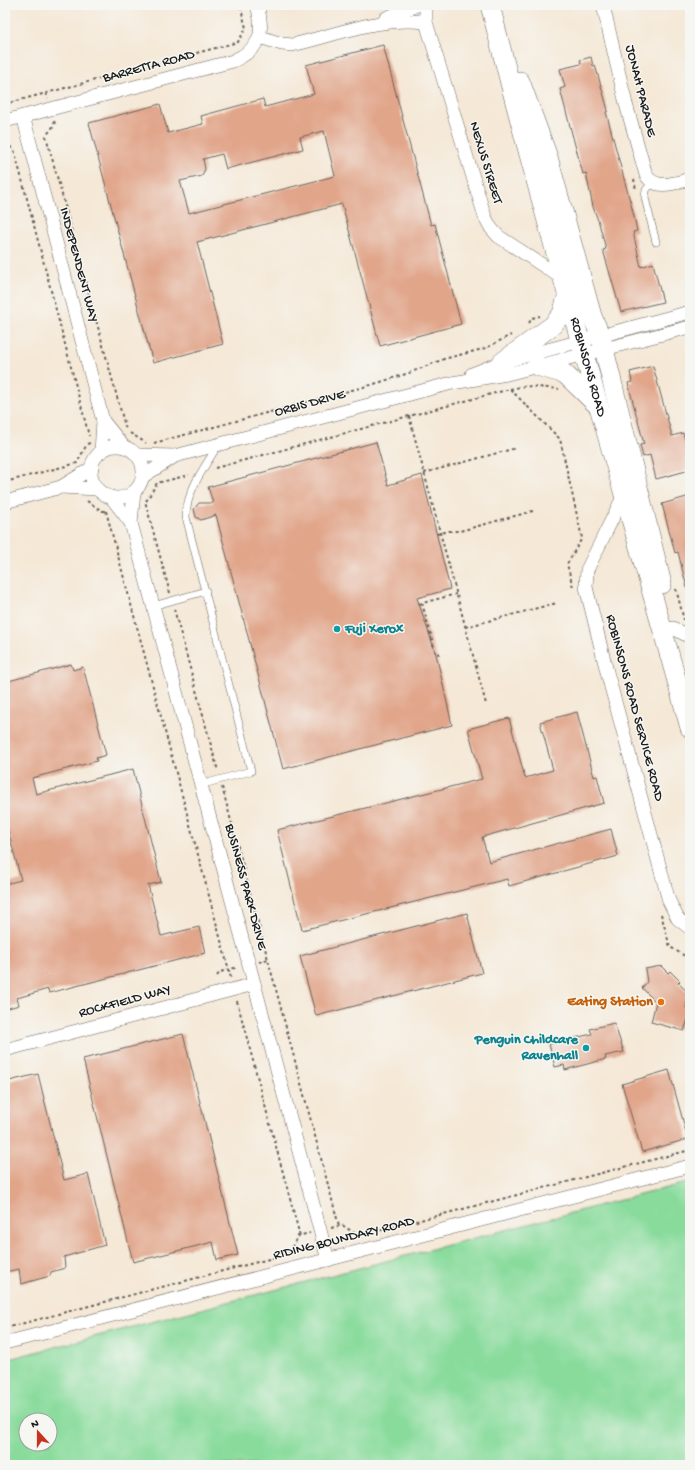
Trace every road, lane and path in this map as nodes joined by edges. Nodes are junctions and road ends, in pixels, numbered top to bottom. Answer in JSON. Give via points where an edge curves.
{"nodes":[{"id":1,"x":240,"y":5,"type":"edge"},
{"id":2,"x":257,"y":5,"type":"edge"},
{"id":3,"x":417,"y":5,"type":"edge"},
{"id":4,"x":426,"y":5,"type":"edge"},
{"id":5,"x":491,"y":5,"type":"edge"},
{"id":6,"x":603,"y":5,"type":"edge"},
{"id":7,"x":426,"y":22,"type":"junction"},
{"id":8,"x":373,"y":24,"type":"junction"},
{"id":9,"x":260,"y":37,"type":"junction"},
{"id":10,"x":46,"y":93,"type":"junction"},
{"id":11,"x":5,"y":104,"type":"edge"},
{"id":12,"x":50,"y":109,"type":"junction"},
{"id":13,"x":23,"y":116,"type":"junction"},
{"id":14,"x":5,"y":121,"type":"edge"},
{"id":15,"x":5,"y":144,"type":"edge"},
{"id":16,"x":690,"y":179,"type":"edge"},
{"id":17,"x":652,"y":182,"type":"junction"},
{"id":18,"x":656,"y":242,"type":"dead end"},
{"id":19,"x":562,"y":278,"type":"junction"},
{"id":20,"x":568,"y":297,"type":"junction"},
{"id":21,"x":690,"y":312,"type":"edge"},
{"id":22,"x":553,"y":325,"type":"junction"},
{"id":23,"x":528,"y":326,"type":"dead end"},
{"id":24,"x":690,"y":327,"type":"edge"},
{"id":25,"x":516,"y":333,"type":"dead end"},
{"id":26,"x":602,"y":343,"type":"junction"},
{"id":27,"x":582,"y":349,"type":"junction"},
{"id":28,"x":502,"y":362,"type":"junction"},
{"id":29,"x":537,"y":366,"type":"junction"},
{"id":30,"x":452,"y":383,"type":"junction"},
{"id":31,"x":598,"y":406,"type":"junction"},
{"id":32,"x":409,"y":416,"type":"junction"},
{"id":33,"x":103,"y":421,"type":"junction"},
{"id":34,"x":98,"y":445,"type":"junction"},
{"id":35,"x":218,"y":445,"type":"junction"},
{"id":36,"x":124,"y":447,"type":"junction"},
{"id":37,"x":516,"y":448,"type":"dead end"},
{"id":38,"x":136,"y":455,"type":"junction"},
{"id":39,"x":175,"y":456,"type":"junction"},
{"id":40,"x":92,"y":468,"type":"junction"},
{"id":41,"x":202,"y":471,"type":"junction"},
{"id":42,"x":424,"y":473,"type":"junction"},
{"id":43,"x":142,"y":477,"type":"junction"},
{"id":44,"x":5,"y":482,"type":"edge"},
{"id":45,"x":61,"y":487,"type":"junction"},
{"id":46,"x":97,"y":489,"type":"junction"},
{"id":47,"x":134,"y":492,"type":"junction"},
{"id":48,"x":624,"y":495,"type":"junction"},
{"id":49,"x":111,"y":497,"type":"junction"},
{"id":50,"x":5,"y":502,"type":"edge"},
{"id":51,"x":106,"y":511,"type":"dead end"},
{"id":52,"x":533,"y":511,"type":"dead end"},
{"id":53,"x":131,"y":523,"type":"junction"},
{"id":54,"x":438,"y":534,"type":"junction"},
{"id":55,"x":574,"y":590,"type":"dead end"},
{"id":56,"x":206,"y":591,"type":"junction"},
{"id":57,"x":456,"y":594,"type":"junction"},
{"id":58,"x":172,"y":600,"type":"junction"},
{"id":59,"x":557,"y":603,"type":"dead end"},
{"id":60,"x":153,"y":606,"type":"junction"},
{"id":61,"x":465,"y":627,"type":"junction"},
{"id":62,"x":668,"y":629,"type":"junction"},
{"id":63,"x":690,"y":637,"type":"edge"},
{"id":64,"x":443,"y":652,"type":"dead end"},
{"id":65,"x":690,"y":687,"type":"edge"},
{"id":66,"x":486,"y":704,"type":"dead end"},
{"id":67,"x":690,"y":728,"type":"edge"},
{"id":68,"x":220,"y":780,"type":"junction"},
{"id":69,"x":200,"y":785,"type":"junction"},
{"id":70,"x":660,"y":909,"type":"dead end"},
{"id":71,"x":690,"y":928,"type":"edge"},
{"id":72,"x":690,"y":959,"type":"edge"},
{"id":73,"x":254,"y":984,"type":"junction"},
{"id":74,"x":234,"y":989,"type":"junction"},
{"id":75,"x":5,"y":1050,"type":"edge"},
{"id":76,"x":690,"y":1150,"type":"edge"},
{"id":77,"x":690,"y":1166,"type":"edge"},
{"id":78,"x":339,"y":1226,"type":"junction"},
{"id":79,"x":320,"y":1231,"type":"junction"},
{"id":80,"x":300,"y":1236,"type":"junction"},
{"id":81,"x":328,"y":1260,"type":"junction"},
{"id":82,"x":5,"y":1328,"type":"edge"},
{"id":83,"x":5,"y":1343,"type":"edge"}],
"edges":[{"from":1,"to":10,"type":"path","via":[[246,28],[238,42]]},
{"from":2,"to":9,"type":"street","via":[[262,29]]},
{"from":3,"to":8,"type":"street"},
{"from":4,"to":7,"type":"street","name":"NEXUS STREET"},
{"from":5,"to":19,"type":"main road","name":"ROBINSONS ROAD"},
{"from":5,"to":26,"type":"main road","name":"ROBINSONS ROAD","via":[[548,157],[592,316]]},
{"from":6,"to":17,"type":"street","name":"JONAH PARADE","via":[[642,165]]},
{"from":7,"to":8,"type":"street","via":[[406,20]]},
{"from":7,"to":19,"type":"street","name":"NEXUS STREET","via":[[485,217],[491,228],[514,247]]},
{"from":8,"to":9,"type":"street","via":[[292,45]]},
{"from":9,"to":12,"type":"street","name":"BARRETTA ROAD","via":[[254,47],[234,61]]},
{"from":10,"to":11,"type":"path"},
{"from":10,"to":12,"type":"path"},
{"from":12,"to":13,"type":"street","name":"BARRETTA ROAD"},
{"from":12,"to":25,"type":"path","via":[[55,124],[46,136],[127,433],[148,444],[386,381],[444,359],[486,348]]},
{"from":13,"to":14,"type":"street","name":"BARRETTA ROAD"},
{"from":13,"to":33,"type":"street","name":"INDEPENDENT WAY"},
{"from":15,"to":34,"type":"path","via":[[14,149]]},
{"from":16,"to":17,"type":"street","via":[[661,185]]},
{"from":17,"to":18,"type":"lane","via":[[646,190],[645,198]]},
{"from":19,"to":20,"type":"main road","name":"ROBINSONS ROAD"},
{"from":20,"to":22,"type":"main road","via":[[562,314]]},
{"from":20,"to":27,"type":"main road","name":"ROBINSONS ROAD"},
{"from":21,"to":26,"type":"street"},
{"from":22,"to":23,"type":"path","via":[[545,317],[539,316],[532,318]]},
{"from":22,"to":28,"type":"main road"},
{"from":24,"to":26,"type":"street"},
{"from":26,"to":27,"type":"street"},
{"from":26,"to":62,"type":"main road","name":"ROBINSONS ROAD"},
{"from":27,"to":28,"type":"street","name":"ORBIS DRIVE"},
{"from":27,"to":29,"type":"street","name":"ORBIS DRIVE"},
{"from":27,"to":31,"type":"main road","name":"ROBINSONS ROAD"},
{"from":28,"to":30,"type":"street","name":"ORBIS DRIVE"},
{"from":29,"to":30,"type":"street","name":"ORBIS DRIVE"},
{"from":29,"to":31,"type":"main road","via":[[565,374]]},
{"from":30,"to":35,"type":"street","name":"ORBIS DRIVE"},
{"from":31,"to":48,"type":"main road","name":"ROBINSONS ROAD"},
{"from":32,"to":41,"type":"path"},
{"from":32,"to":42,"type":"path"},
{"from":32,"to":55,"type":"path","via":[[510,389],[560,439],[582,538],[567,564]]},
{"from":33,"to":34,"type":"street","name":"INDEPENDENT WAY"},
{"from":33,"to":36,"type":"street","name":"INDEPENDENT WAY"},
{"from":34,"to":36,"type":"street","via":[[108,448]]},
{"from":34,"to":40,"type":"street"},
{"from":34,"to":44,"type":"path","via":[[87,444],[77,463]]},
{"from":35,"to":39,"type":"street","name":"ORBIS DRIVE"},
{"from":35,"to":41,"type":"lane"},
{"from":36,"to":38,"type":"street"},
{"from":37,"to":42,"type":"path"},
{"from":38,"to":39,"type":"street","name":"ORBIS DRIVE"},
{"from":38,"to":43,"type":"street","via":[[143,469]]},
{"from":39,"to":43,"type":"street","name":"ORBIS DRIVE"},
{"from":40,"to":45,"type":"street"},
{"from":40,"to":46,"type":"street","via":[[93,483]]},
{"from":41,"to":56,"type":"lane","via":[[187,502],[186,517]]},
{"from":41,"to":58,"type":"path","via":[[156,483],[145,501]]},
{"from":42,"to":54,"type":"path"},
{"from":43,"to":47,"type":"street"},
{"from":45,"to":46,"type":"street"},
{"from":45,"to":50,"type":"street"},
{"from":46,"to":49,"type":"street"},
{"from":47,"to":49,"type":"street","via":[[127,496]]},
{"from":47,"to":53,"type":"street","name":"BUSINESS PARK DRIVE"},
{"from":48,"to":62,"type":"main road","name":"ROBINSONS ROAD"},
{"from":48,"to":71,"type":"street","name":"ROBINSONS ROAD SERVICE ROAD","via":[[591,560],[587,570],[586,587],[669,901],[678,919]]},
{"from":49,"to":53,"type":"street","name":"BUSINESS PARK DRIVE"},
{"from":51,"to":74,"type":"path"},
{"from":52,"to":54,"type":"path","via":[[460,531]]},
{"from":53,"to":60,"type":"street","name":"BUSINESS PARK DRIVE"},
{"from":54,"to":57,"type":"path"},
{"from":56,"to":58,"type":"lane"},
{"from":56,"to":68,"type":"lane","via":[[251,771]]},
{"from":57,"to":61,"type":"path"},
{"from":57,"to":64,"type":"path","via":[[421,604],[436,654]]},
{"from":58,"to":60,"type":"lane"},
{"from":58,"to":68,"type":"path"},
{"from":59,"to":61,"type":"path"},
{"from":60,"to":69,"type":"street","name":"BUSINESS PARK DRIVE"},
{"from":61,"to":66,"type":"path"},
{"from":62,"to":63,"type":"street"},
{"from":62,"to":65,"type":"main road","name":"ROBINSONS ROAD"},
{"from":62,"to":67,"type":"main road","name":"ROBINSONS ROAD"},
{"from":68,"to":69,"type":"lane"},
{"from":68,"to":78,"type":"path"},
{"from":69,"to":73,"type":"street","name":"BUSINESS PARK DRIVE"},
{"from":70,"to":72,"type":"path","via":[[670,947]]},
{"from":73,"to":74,"type":"street","name":"ROCKFIELD WAY"},
{"from":73,"to":79,"type":"street","name":"BUSINESS PARK DRIVE"},
{"from":74,"to":75,"type":"street","name":"ROCKFIELD WAY"},
{"from":74,"to":80,"type":"path"},
{"from":76,"to":78,"type":"path","via":[[359,1236]]},
{"from":77,"to":81,"type":"street","name":"RIDING BOUNDARY ROAD"},
{"from":78,"to":79,"type":"path"},
{"from":79,"to":80,"type":"path"},
{"from":79,"to":81,"type":"street","name":"BUSINESS PARK DRIVE"},
{"from":80,"to":82,"type":"path","via":[[288,1254]]},
{"from":81,"to":83,"type":"street","name":"RIDING BOUNDARY ROAD"}]}
